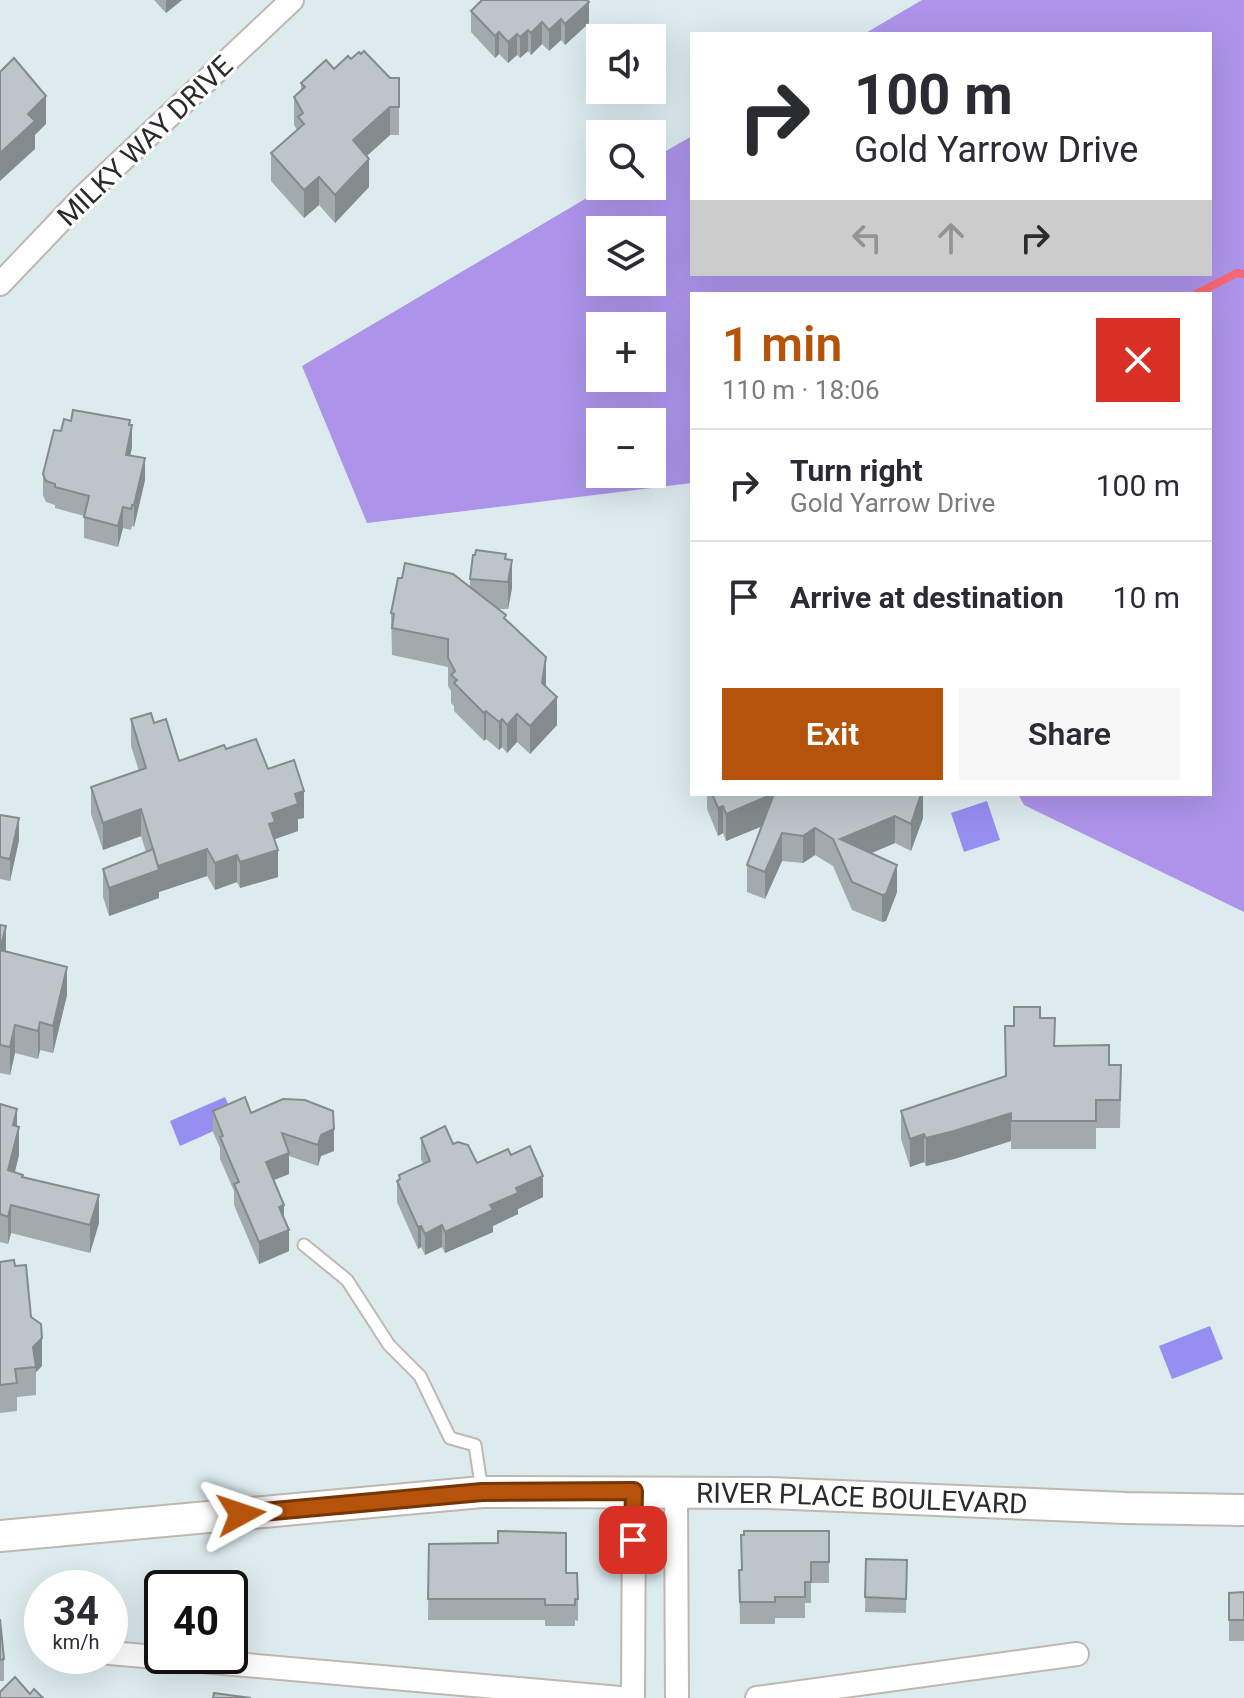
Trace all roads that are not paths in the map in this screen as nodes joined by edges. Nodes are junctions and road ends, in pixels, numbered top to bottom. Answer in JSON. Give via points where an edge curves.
{"nodes":[{"id":1,"x":292,"y":0,"type":"edge"},
{"id":2,"x":0,"y":284,"type":"edge"},
{"id":3,"x":304,"y":1245,"type":"dead end"},
{"id":4,"x":634,"y":1491,"type":"junction"},
{"id":5,"x":482,"y":1492,"type":"junction"},
{"id":6,"x":676,"y":1492,"type":"junction"},
{"id":7,"x":1244,"y":1510,"type":"edge"},
{"id":8,"x":0,"y":1536,"type":"edge"},
{"id":9,"x":1077,"y":1654,"type":"dead end"},
{"id":10,"x":128,"y":1655,"type":"edge"},
{"id":11,"x":620,"y":1698,"type":"edge"},
{"id":12,"x":633,"y":1698,"type":"edge"},
{"id":13,"x":677,"y":1698,"type":"edge"},
{"id":14,"x":757,"y":1698,"type":"edge"}],
"edges":[{"from":1,"to":2,"type":"street","name":"MILKY WAY DRIVE","via":[[83,197]]},
{"from":3,"to":5,"type":"lane","via":[[347,1280],[389,1345],[420,1376],[450,1438],[475,1445]]},
{"from":4,"to":5,"type":"street","name":"RIVER PLACE BOULEVARD"},
{"from":4,"to":6,"type":"street","name":"RIVER PLACE BOULEVARD"},
{"from":4,"to":12,"type":"street"},
{"from":5,"to":8,"type":"street","name":"RIVER PLACE BOULEVARD"},
{"from":6,"to":7,"type":"street","name":"RIVER PLACE BOULEVARD"},
{"from":6,"to":13,"type":"street"},
{"from":9,"to":14,"type":"street"},
{"from":10,"to":11,"type":"street"}]}
